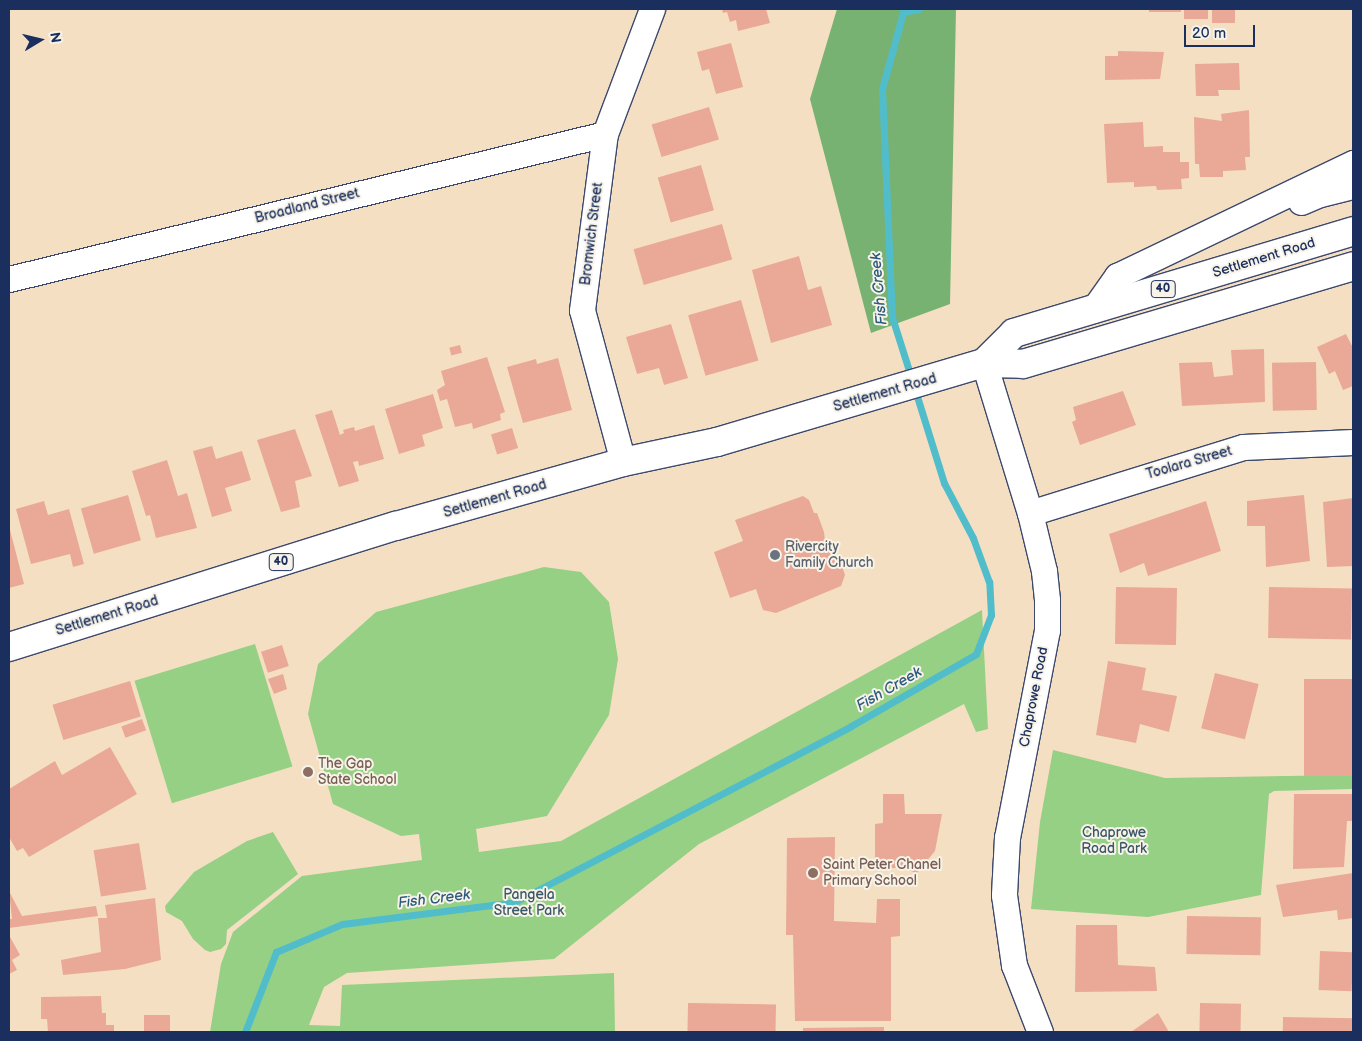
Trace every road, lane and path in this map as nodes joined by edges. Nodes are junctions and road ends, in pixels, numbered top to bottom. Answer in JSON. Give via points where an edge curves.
{"nodes":[{"id":1,"x":652,"y":9,"type":"edge"},
{"id":2,"x":605,"y":134,"type":"junction"},
{"id":3,"x":1353,"y":164,"type":"edge"},
{"id":4,"x":1353,"y":186,"type":"edge"},
{"id":5,"x":1234,"y":220,"type":"junction"},
{"id":6,"x":1353,"y":231,"type":"edge"},
{"id":7,"x":1353,"y":266,"type":"edge"},
{"id":8,"x":1317,"y":277,"type":"junction"},
{"id":9,"x":9,"y":279,"type":"edge"},
{"id":10,"x":1093,"y":310,"type":"junction"},
{"id":11,"x":984,"y":363,"type":"junction"},
{"id":12,"x":1353,"y":442,"type":"edge"},
{"id":13,"x":623,"y":462,"type":"junction"},
{"id":14,"x":1030,"y":513,"type":"junction"},
{"id":15,"x":9,"y":647,"type":"edge"},
{"id":16,"x":1040,"y":1032,"type":"edge"}],
"edges":[{"from":1,"to":2,"type":"street","name":"Bromwich Street"},
{"from":2,"to":9,"type":"street","name":"Broadland Street"},
{"from":2,"to":13,"type":"street","name":"Bromwich Street","via":[[582,310]]},
{"from":3,"to":5,"type":"street"},
{"from":4,"to":5,"type":"street","via":[[1320,194],[1274,215]]},
{"from":5,"to":10,"type":"street","via":[[1117,276]]},
{"from":6,"to":10,"type":"main road","name":"Settlement Road","number":"40"},
{"from":7,"to":8,"type":"main road","name":"Settlement Road","number":"40"},
{"from":8,"to":10,"type":"main road","via":[[1242,283],[1121,319],[1104,318]]},
{"from":8,"to":11,"type":"main road","name":"Settlement Road","number":"40","via":[[1023,364]]},
{"from":10,"to":11,"type":"main road","name":"Settlement Road","number":"40","via":[[1014,333]]},
{"from":11,"to":13,"type":"main road","name":"Settlement Road","number":"40","via":[[717,442]]},
{"from":11,"to":14,"type":"street","name":"Chaprowe Road"},
{"from":12,"to":14,"type":"street","name":"Toolara Street","via":[[1243,447]]},
{"from":13,"to":15,"type":"main road","name":"Settlement Road","number":"40","via":[[396,526]]},
{"from":14,"to":16,"type":"street","name":"Chaprowe Road","via":[[1044,571],[1047,630],[1007,837],[1004,895],[1014,965]]}]}
